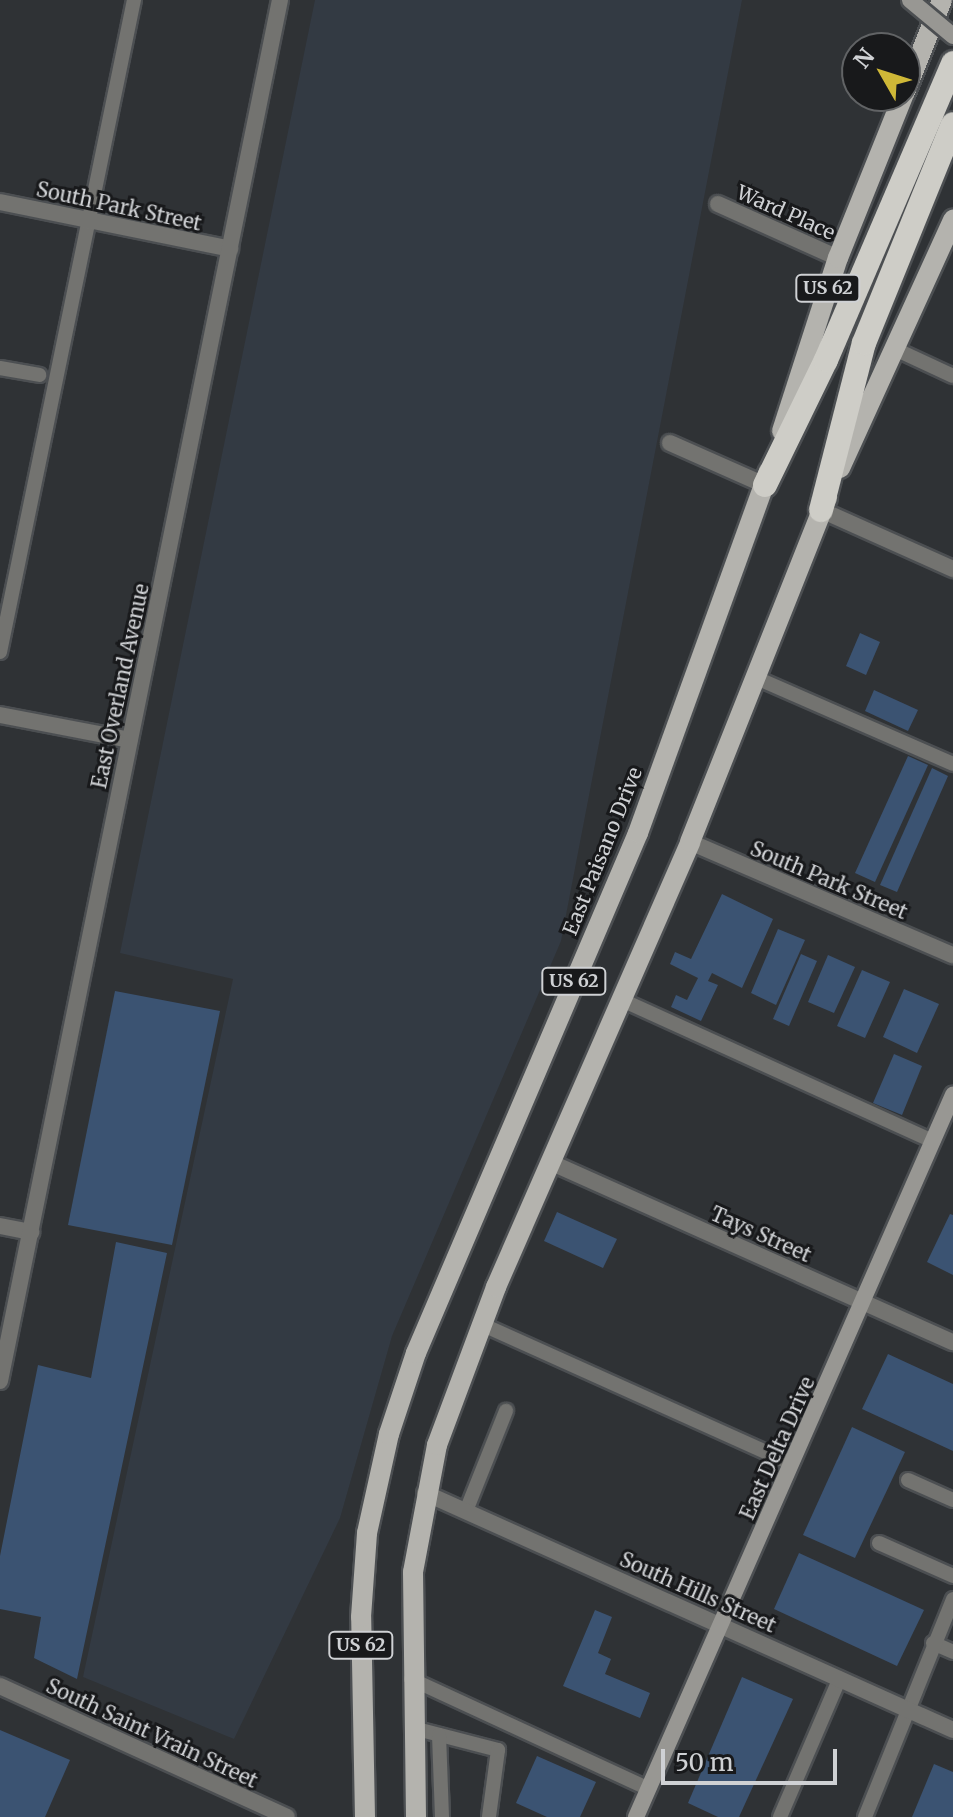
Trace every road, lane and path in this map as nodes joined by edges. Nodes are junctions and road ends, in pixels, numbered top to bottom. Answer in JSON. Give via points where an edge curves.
{"nodes":[{"id":1,"x":134,"y":0,"type":"edge"},
{"id":2,"x":280,"y":0,"type":"edge"},
{"id":3,"x":910,"y":0,"type":"edge"},
{"id":4,"x":942,"y":0,"type":"edge"},
{"id":5,"x":953,"y":36,"type":"edge"},
{"id":6,"x":921,"y":52,"type":"edge"},
{"id":7,"x":953,"y":63,"type":"edge"},
{"id":8,"x":897,"y":112,"type":"edge"},
{"id":9,"x":953,"y":124,"type":"edge"},
{"id":10,"x":0,"y":202,"type":"edge"},
{"id":11,"x":718,"y":204,"type":"dead end"},
{"id":12,"x":953,"y":220,"type":"edge"},
{"id":13,"x":91,"y":221,"type":"junction"},
{"id":14,"x":230,"y":249,"type":"junction"},
{"id":15,"x":946,"y":252,"type":"edge"},
{"id":16,"x":838,"y":258,"type":"junction"},
{"id":17,"x":893,"y":348,"type":"junction"},
{"id":18,"x":0,"y":368,"type":"edge"},
{"id":19,"x":39,"y":375,"type":"dead end"},
{"id":20,"x":953,"y":376,"type":"edge"},
{"id":21,"x":670,"y":443,"type":"dead end"},
{"id":22,"x":765,"y":485,"type":"junction"},
{"id":23,"x":821,"y":510,"type":"junction"},
{"id":24,"x":953,"y":569,"type":"edge"},
{"id":25,"x":0,"y":652,"type":"edge"},
{"id":26,"x":754,"y":677,"type":"junction"},
{"id":27,"x":0,"y":715,"type":"edge"},
{"id":28,"x":130,"y":740,"type":"junction"},
{"id":29,"x":953,"y":764,"type":"edge"},
{"id":30,"x":690,"y":842,"type":"junction"},
{"id":31,"x":953,"y":955,"type":"edge"},
{"id":32,"x":622,"y":1000,"type":"junction"},
{"id":33,"x":953,"y":1095,"type":"edge"},
{"id":34,"x":933,"y":1141,"type":"junction"},
{"id":35,"x":552,"y":1163,"type":"junction"},
{"id":36,"x":0,"y":1226,"type":"edge"},
{"id":37,"x":31,"y":1232,"type":"junction"},
{"id":38,"x":864,"y":1302,"type":"junction"},
{"id":39,"x":481,"y":1324,"type":"junction"},
{"id":40,"x":953,"y":1342,"type":"edge"},
{"id":41,"x":0,"y":1381,"type":"edge"},
{"id":42,"x":506,"y":1411,"type":"dead end"},
{"id":43,"x":791,"y":1463,"type":"junction"},
{"id":44,"x":908,"y":1480,"type":"dead end"},
{"id":45,"x":425,"y":1493,"type":"junction"},
{"id":46,"x":953,"y":1500,"type":"edge"},
{"id":47,"x":466,"y":1511,"type":"junction"},
{"id":48,"x":879,"y":1543,"type":"dead end"},
{"id":49,"x":953,"y":1576,"type":"edge"},
{"id":50,"x":953,"y":1599,"type":"edge"},
{"id":51,"x":723,"y":1625,"type":"junction"},
{"id":52,"x":933,"y":1643,"type":"junction"},
{"id":53,"x":953,"y":1652,"type":"edge"},
{"id":54,"x":840,"y":1678,"type":"junction"},
{"id":55,"x":411,"y":1679,"type":"junction"},
{"id":56,"x":0,"y":1686,"type":"edge"},
{"id":57,"x":909,"y":1709,"type":"junction"},
{"id":58,"x":504,"y":1722,"type":"junction"},
{"id":59,"x":413,"y":1728,"type":"junction"},
{"id":60,"x":953,"y":1730,"type":"edge"},
{"id":61,"x":439,"y":1735,"type":"junction"},
{"id":62,"x":498,"y":1750,"type":"junction"},
{"id":63,"x":649,"y":1789,"type":"junction"},
{"id":64,"x":256,"y":1810,"type":"edge"},
{"id":65,"x":287,"y":1817,"type":"edge"},
{"id":66,"x":365,"y":1817,"type":"edge"},
{"id":67,"x":416,"y":1817,"type":"edge"},
{"id":68,"x":442,"y":1817,"type":"edge"},
{"id":69,"x":489,"y":1817,"type":"edge"},
{"id":70,"x":636,"y":1817,"type":"edge"},
{"id":71,"x":780,"y":1817,"type":"edge"},
{"id":72,"x":865,"y":1817,"type":"edge"}],
"edges":[{"from":1,"to":13,"type":"lane"},
{"from":2,"to":14,"type":"street","name":"East Overland Avenue"},
{"from":3,"to":5,"type":"street","bridge":true},
{"from":4,"to":6,"type":"main road","name":"East Paisano Drive","number":"US 62"},
{"from":7,"to":22,"type":"highway","via":[[826,360]]},
{"from":8,"to":16,"type":"main road","name":"East Paisano Drive","number":"US 62"},
{"from":9,"to":23,"type":"highway","via":[[864,343]]},
{"from":10,"to":13,"type":"street","name":"South Park Street"},
{"from":11,"to":16,"type":"street","name":"Ward Place"},
{"from":12,"to":15,"type":"main road","number":"US 62"},
{"from":13,"to":14,"type":"street","name":"South Park Street"},
{"from":13,"to":25,"type":"lane"},
{"from":14,"to":28,"type":"street","name":"East Overland Avenue"},
{"from":15,"to":17,"type":"main road","number":"US 62"},
{"from":16,"to":22,"type":"main road","name":"East Paisano Drive","number":"US 62"},
{"from":17,"to":20,"type":"lane"},
{"from":17,"to":23,"type":"main road","number":"US 62"},
{"from":18,"to":19,"type":"lane"},
{"from":21,"to":22,"type":"street"},
{"from":22,"to":66,"type":"main road","name":"East Paisano Drive","number":"US 62","via":[[638,833],[422,1339],[389,1434],[367,1533],[361,1617]]},
{"from":23,"to":24,"type":"street"},
{"from":23,"to":26,"type":"main road","number":"US 62"},
{"from":26,"to":29,"type":"lane"},
{"from":26,"to":30,"type":"main road","number":"US 62"},
{"from":27,"to":28,"type":"street"},
{"from":28,"to":37,"type":"street","name":"East Overland Avenue"},
{"from":30,"to":31,"type":"street","name":"South Park Street"},
{"from":30,"to":32,"type":"main road","number":"US 62"},
{"from":32,"to":34,"type":"lane"},
{"from":32,"to":35,"type":"main road","number":"US 62"},
{"from":33,"to":34,"type":"street","name":"East Delta Drive"},
{"from":34,"to":38,"type":"street","name":"East Delta Drive"},
{"from":35,"to":38,"type":"street","name":"Tays Street"},
{"from":35,"to":39,"type":"main road","number":"US 62"},
{"from":36,"to":37,"type":"street"},
{"from":37,"to":41,"type":"street","name":"East Overland Avenue"},
{"from":38,"to":40,"type":"street","name":"Tays Street"},
{"from":38,"to":43,"type":"street","name":"East Delta Drive"},
{"from":39,"to":43,"type":"lane"},
{"from":39,"to":45,"type":"main road","number":"US 62"},
{"from":42,"to":47,"type":"lane"},
{"from":43,"to":51,"type":"street","name":"East Delta Drive"},
{"from":44,"to":46,"type":"lane"},
{"from":45,"to":47,"type":"street","name":"South Hills Street"},
{"from":45,"to":55,"type":"main road","number":"US 62","via":[[413,1572]]},
{"from":47,"to":51,"type":"street","name":"South Hills Street"},
{"from":48,"to":49,"type":"lane"},
{"from":50,"to":52,"type":"lane"},
{"from":51,"to":54,"type":"street","name":"South Hills Street"},
{"from":51,"to":63,"type":"street","name":"East Delta Drive"},
{"from":52,"to":53,"type":"lane"},
{"from":52,"to":57,"type":"lane"},
{"from":54,"to":57,"type":"street","name":"South Hills Street"},
{"from":54,"to":71,"type":"lane"},
{"from":55,"to":58,"type":"lane"},
{"from":55,"to":59,"type":"main road","number":"US 62"},
{"from":56,"to":64,"type":"street","name":"South Saint Vrain Street"},
{"from":57,"to":60,"type":"street","name":"South Hills Street"},
{"from":57,"to":72,"type":"lane"},
{"from":58,"to":62,"type":"lane"},
{"from":58,"to":63,"type":"lane"},
{"from":59,"to":61,"type":"lane"},
{"from":59,"to":67,"type":"main road","number":"US 62"},
{"from":61,"to":62,"type":"lane"},
{"from":61,"to":68,"type":"lane"},
{"from":62,"to":69,"type":"lane"},
{"from":63,"to":70,"type":"street","name":"East Delta Drive"},
{"from":64,"to":65,"type":"street","name":"South Saint Vrain Street"}]}
